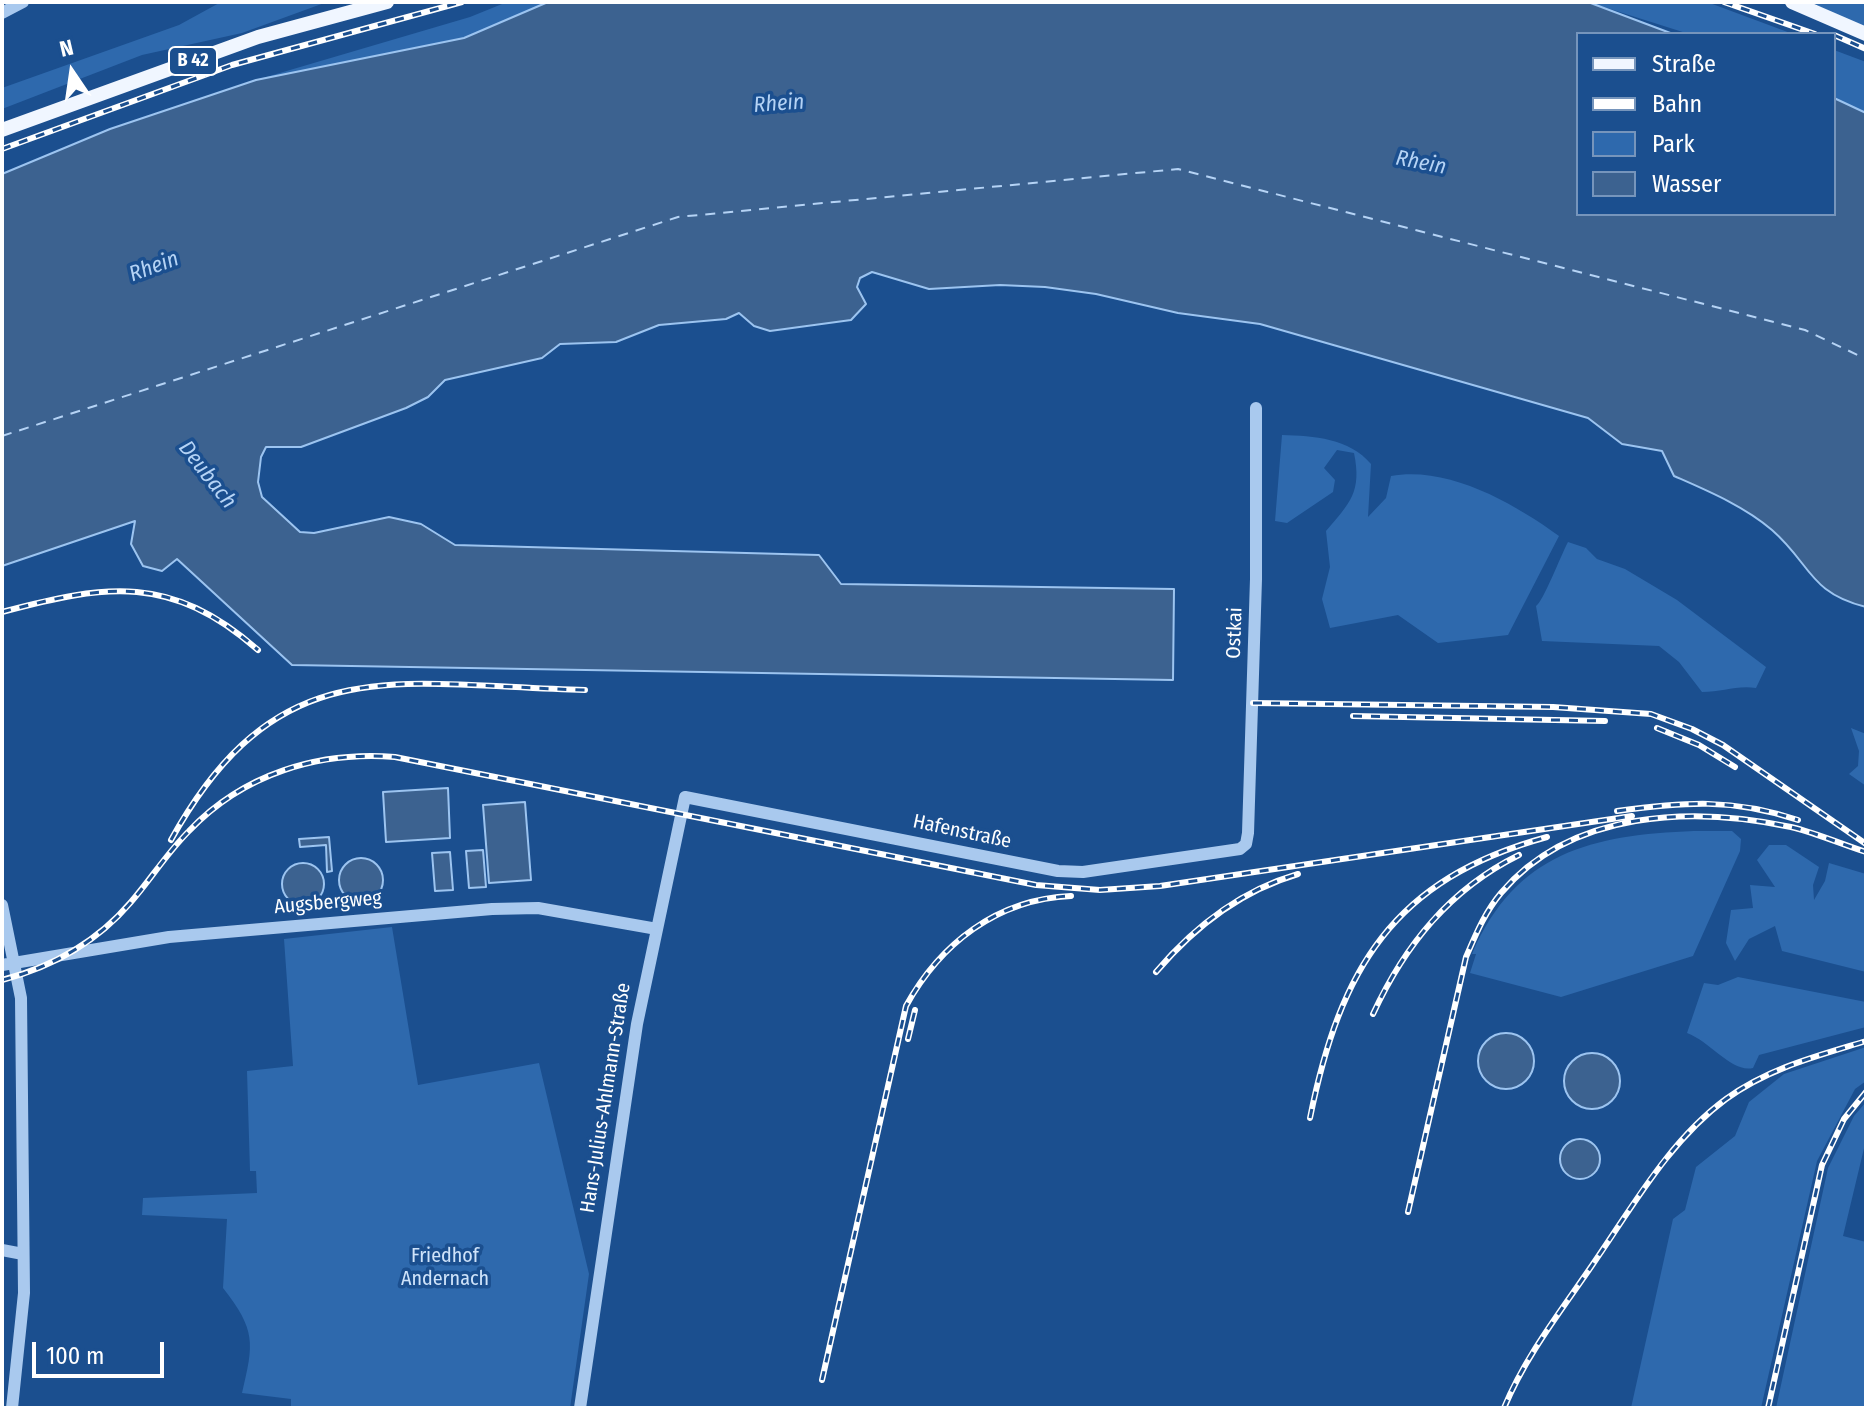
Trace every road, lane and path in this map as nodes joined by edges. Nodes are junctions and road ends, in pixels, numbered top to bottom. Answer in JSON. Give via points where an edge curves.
{"nodes":[{"id":1,"x":23,"y":2,"type":"edge"},
{"id":2,"x":387,"y":2,"type":"edge"},
{"id":3,"x":1792,"y":2,"type":"edge"},
{"id":4,"x":2,"y":13,"type":"edge"},
{"id":5,"x":1866,"y":34,"type":"edge"},
{"id":6,"x":2,"y":130,"type":"edge"},
{"id":7,"x":1256,"y":408,"type":"dead end"},
{"id":8,"x":685,"y":797,"type":"joint"},
{"id":9,"x":1233,"y":851,"type":"joint"},
{"id":10,"x":2,"y":905,"type":"edge"},
{"id":11,"x":657,"y":929,"type":"junction"},
{"id":12,"x":8,"y":964,"type":"edge"},
{"id":13,"x":2,"y":1250,"type":"edge"},
{"id":14,"x":23,"y":1254,"type":"junction"},
{"id":15,"x":12,"y":1408,"type":"edge"},
{"id":16,"x":580,"y":1408,"type":"edge"}],
"edges":[{"from":1,"to":4,"type":"street"},
{"from":2,"to":6,"type":"main road","number":"B 42","via":[[258,37]]},
{"from":3,"to":5,"type":"main road"},
{"from":7,"to":9,"type":"street","name":"Ostkai","via":[[1248,833],[1246,844]]},
{"from":8,"to":9,"type":"street","name":"Hafenstraße","via":[[1058,871]]},
{"from":8,"to":11,"type":"street","name":"Hans-Julius-Ahlmann-Straße"},
{"from":10,"to":12,"type":"street"},
{"from":11,"to":12,"type":"street","name":"Augsbergweg","via":[[538,908],[492,909],[169,937]]},
{"from":11,"to":16,"type":"street","name":"Hans-Julius-Ahlmann-Straße","via":[[622,1111]]},
{"from":12,"to":14,"type":"street","via":[[21,998]]},
{"from":13,"to":14,"type":"street"},
{"from":14,"to":15,"type":"street"}]}
